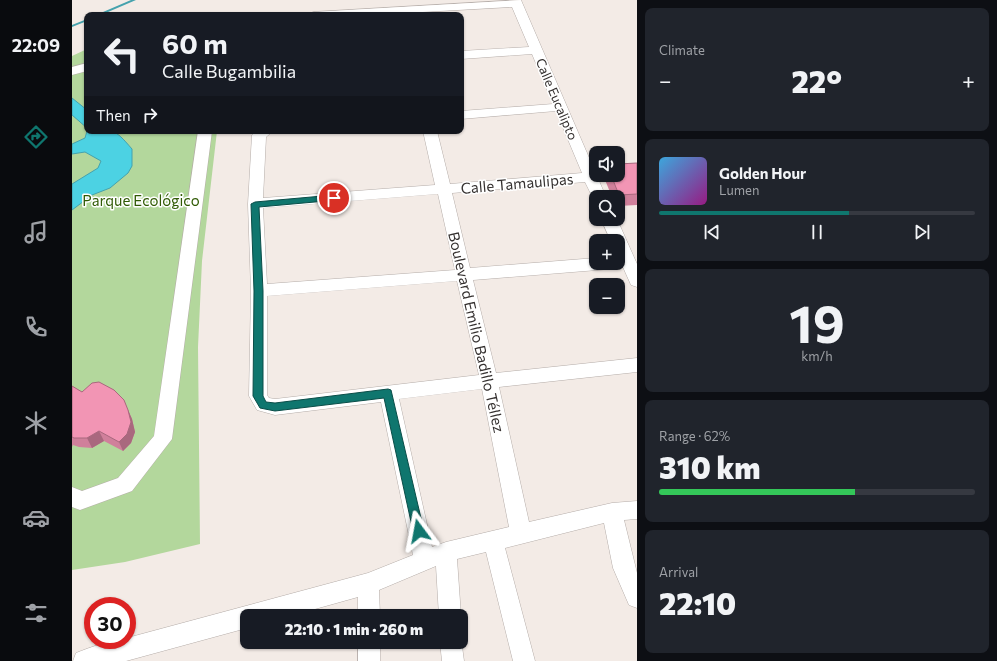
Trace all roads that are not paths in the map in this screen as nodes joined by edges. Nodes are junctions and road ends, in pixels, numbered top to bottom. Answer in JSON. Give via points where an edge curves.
{"nodes":[{"id":1,"x":516,"y":1,"type":"edge"},
{"id":2,"x":402,"y":8,"type":"edge"},
{"id":3,"x":351,"y":12,"type":"edge"},
{"id":4,"x":536,"y":50,"type":"junction"},
{"id":5,"x":464,"y":55,"type":"edge"},
{"id":6,"x":84,"y":68,"type":"edge"},
{"id":7,"x":72,"y":71,"type":"edge"},
{"id":8,"x":562,"y":107,"type":"junction"},
{"id":9,"x":464,"y":115,"type":"edge"},
{"id":10,"x":205,"y":134,"type":"edge"},
{"id":11,"x":261,"y":134,"type":"edge"},
{"id":12,"x":431,"y":134,"type":"edge"},
{"id":13,"x":589,"y":174,"type":"edge"},
{"id":14,"x":589,"y":177,"type":"edge"},
{"id":15,"x":444,"y":189,"type":"junction"},
{"id":16,"x":255,"y":204,"type":"junction"},
{"id":17,"x":589,"y":265,"type":"edge"},
{"id":18,"x":625,"y":265,"type":"edge"},
{"id":19,"x":464,"y":274,"type":"junction"},
{"id":20,"x":637,"y":281,"type":"edge"},
{"id":21,"x":259,"y":291,"type":"junction"},
{"id":22,"x":637,"y":365,"type":"edge"},
{"id":23,"x":489,"y":381,"type":"junction"},
{"id":24,"x":388,"y":393,"type":"junction"},
{"id":25,"x":72,"y":496,"type":"edge"},
{"id":26,"x":637,"y":510,"type":"edge"},
{"id":27,"x":612,"y":512,"type":"junction"},
{"id":28,"x":521,"y":534,"type":"junction"},
{"id":29,"x":493,"y":540,"type":"junction"},
{"id":30,"x":446,"y":552,"type":"junction"},
{"id":31,"x":426,"y":562,"type":"junction"},
{"id":32,"x":368,"y":584,"type":"junction"},
{"id":33,"x":637,"y":597,"type":"edge"},
{"id":34,"x":274,"y":609,"type":"edge"},
{"id":35,"x":369,"y":609,"type":"edge"},
{"id":36,"x":450,"y":609,"type":"edge"},
{"id":37,"x":240,"y":618,"type":"edge"},
{"id":38,"x":369,"y":649,"type":"edge"},
{"id":39,"x":452,"y":649,"type":"edge"},
{"id":40,"x":90,"y":660,"type":"edge"},
{"id":41,"x":369,"y":661,"type":"edge"},
{"id":42,"x":453,"y":661,"type":"edge"},
{"id":43,"x":524,"y":661,"type":"edge"}],
"edges":[{"from":1,"to":2,"type":"street"},
{"from":1,"to":4,"type":"street","name":"Calle Eucalipto"},
{"from":2,"to":3,"type":"street"},
{"from":4,"to":5,"type":"street"},
{"from":4,"to":8,"type":"street","name":"Calle Eucalipto"},
{"from":6,"to":7,"type":"street"},
{"from":8,"to":9,"type":"street"},
{"from":8,"to":13,"type":"street","name":"Calle Eucalipto"},
{"from":10,"to":25,"type":"street","via":[[163,440],[125,485],[80,501]]},
{"from":11,"to":16,"type":"street"},
{"from":12,"to":15,"type":"street","name":"Boulevard Emilio Badillo Téllez"},
{"from":14,"to":15,"type":"street","name":"Calle Tamaulipas"},
{"from":15,"to":16,"type":"street","name":"Calle Tamaulipas"},
{"from":15,"to":19,"type":"street","name":"Boulevard Emilio Badillo Téllez"},
{"from":16,"to":21,"type":"street"},
{"from":17,"to":19,"type":"street"},
{"from":18,"to":20,"type":"street"},
{"from":19,"to":21,"type":"street"},
{"from":19,"to":23,"type":"street","name":"Boulevard Emilio Badillo Téllez"},
{"from":21,"to":24,"type":"street","via":[[258,396],[263,405],[275,407]]},
{"from":22,"to":23,"type":"street"},
{"from":23,"to":24,"type":"street"},
{"from":23,"to":28,"type":"street","name":"Boulevard Emilio Badillo Téllez"},
{"from":24,"to":31,"type":"street"},
{"from":26,"to":27,"type":"street"},
{"from":27,"to":28,"type":"street"},
{"from":27,"to":33,"type":"street","via":[[624,568]]},
{"from":28,"to":29,"type":"street"},
{"from":29,"to":30,"type":"street"},
{"from":29,"to":43,"type":"street"},
{"from":30,"to":31,"type":"street"},
{"from":30,"to":36,"type":"street"},
{"from":31,"to":32,"type":"street"},
{"from":32,"to":34,"type":"street"},
{"from":32,"to":35,"type":"street"},
{"from":37,"to":40,"type":"street"},
{"from":38,"to":41,"type":"street"},
{"from":39,"to":42,"type":"street"}]}
